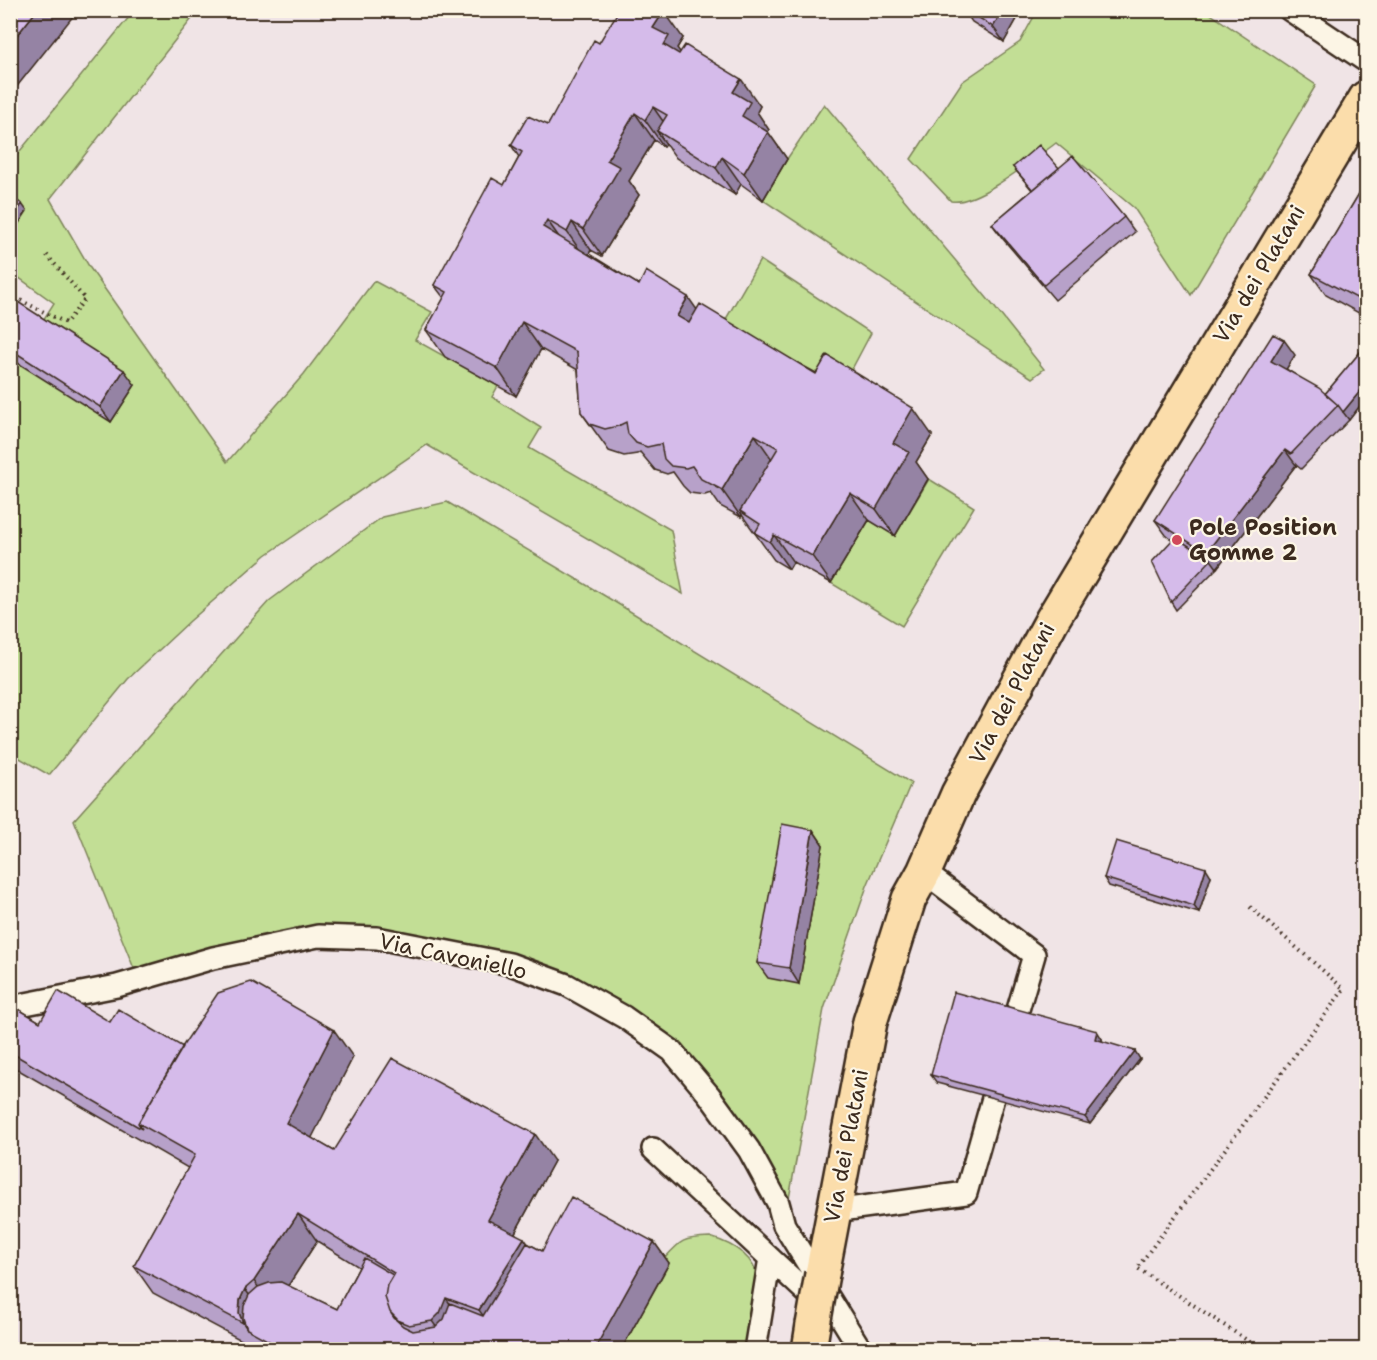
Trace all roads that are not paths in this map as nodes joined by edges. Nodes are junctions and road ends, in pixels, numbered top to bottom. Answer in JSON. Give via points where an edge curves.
{"nodes":[{"id":1,"x":1290,"y":10,"type":"edge"},
{"id":2,"x":1366,"y":61,"type":"edge"},
{"id":3,"x":1366,"y":98,"type":"edge"},
{"id":4,"x":924,"y":872,"type":"junction"},
{"id":5,"x":10,"y":1007,"type":"edge"},
{"id":6,"x":653,"y":1149,"type":"dead end"},
{"id":7,"x":834,"y":1211,"type":"junction"},
{"id":8,"x":770,"y":1258,"type":"junction"},
{"id":9,"x":816,"y":1313,"type":"edge"},
{"id":10,"x":755,"y":1350,"type":"edge"},
{"id":11,"x":861,"y":1350,"type":"edge"}],
"edges":[{"from":1,"to":2,"type":"lane"},
{"from":3,"to":4,"type":"main road","name":"Via dei Platani","via":[[1052,620],[958,794]]},
{"from":4,"to":7,"type":"main road","name":"Via dei Platani","via":[[909,899],[870,1022]]},
{"from":4,"to":7,"type":"lane","via":[[1034,955],[966,1193]]},
{"from":5,"to":11,"type":"lane","name":"Via Cavoniello","via":[[117,986],[213,958],[318,936],[377,938],[466,955],[510,964],[567,985],[624,1017],[672,1051],[709,1095],[749,1150],[778,1203],[784,1225]]},
{"from":6,"to":8,"type":"lane"},
{"from":7,"to":9,"type":"main road","name":"Via dei Platani"},
{"from":8,"to":9,"type":"lane"},
{"from":8,"to":10,"type":"lane"}]}
